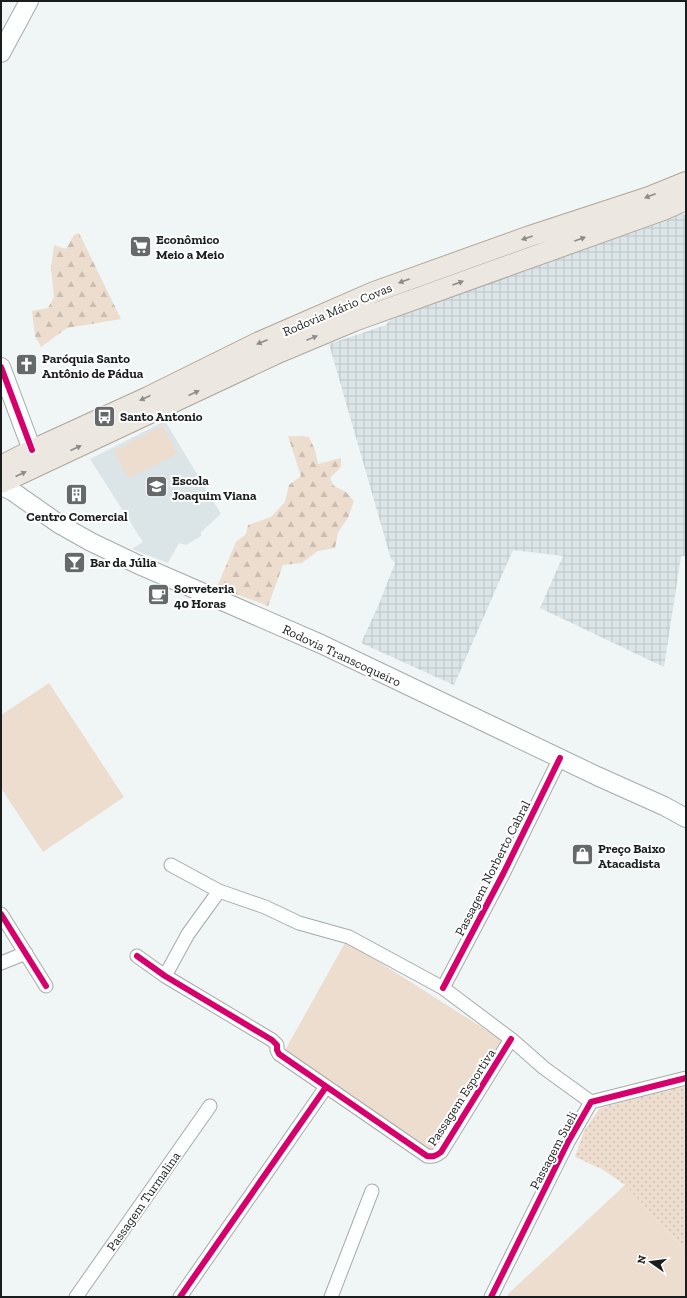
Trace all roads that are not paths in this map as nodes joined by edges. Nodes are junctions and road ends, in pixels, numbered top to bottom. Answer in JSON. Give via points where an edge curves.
{"nodes":[{"id":1,"x":29,"y":1,"type":"edge"},
{"id":2,"x":1,"y":53,"type":"edge"},
{"id":3,"x":686,"y":182,"type":"edge"},
{"id":4,"x":686,"y":200,"type":"edge"},
{"id":5,"x":1,"y":366,"type":"edge"},
{"id":6,"x":32,"y":450,"type":"junction"},
{"id":7,"x":1,"y":466,"type":"edge"},
{"id":8,"x":1,"y":484,"type":"edge"},
{"id":9,"x":560,"y":758,"type":"junction"},
{"id":10,"x":686,"y":818,"type":"edge"},
{"id":11,"x":171,"y":865,"type":"dead end"},
{"id":12,"x":219,"y":891,"type":"junction"},
{"id":13,"x":1,"y":914,"type":"edge"},
{"id":14,"x":26,"y":953,"type":"junction"},
{"id":15,"x":137,"y":956,"type":"dead end"},
{"id":16,"x":1,"y":963,"type":"edge"},
{"id":17,"x":165,"y":976,"type":"junction"},
{"id":18,"x":46,"y":986,"type":"dead end"},
{"id":19,"x":443,"y":988,"type":"junction"},
{"id":20,"x":511,"y":1039,"type":"junction"},
{"id":21,"x":686,"y":1078,"type":"edge"},
{"id":22,"x":326,"y":1087,"type":"junction"},
{"id":23,"x":591,"y":1102,"type":"junction"},
{"id":24,"x":210,"y":1106,"type":"dead end"},
{"id":25,"x":372,"y":1191,"type":"dead end"},
{"id":26,"x":76,"y":1297,"type":"edge"},
{"id":27,"x":180,"y":1297,"type":"edge"},
{"id":28,"x":331,"y":1297,"type":"edge"},
{"id":29,"x":491,"y":1297,"type":"edge"}],
"edges":[{"from":1,"to":2,"type":"main road"},
{"from":3,"to":6,"type":"main road","name":"Rodovia Mário Covas","one_way":true,"via":[[374,292],[257,343]]},
{"from":8,"to":4,"type":"main road","name":"Rodovia Mário Covas","one_way":true,"via":[[293,346],[381,310]]},
{"from":5,"to":6,"type":"main road"},
{"from":6,"to":7,"type":"main road","name":"Rodovia Mário Covas"},
{"from":8,"to":9,"type":"main road","name":"Rodovia Transcoqueiro","via":[[59,524],[91,542],[321,644]]},
{"from":9,"to":10,"type":"main road","name":"Rodovia Transcoqueiro"},
{"from":9,"to":19,"type":"street","name":"Passagem Norberto Cabral"},
{"from":11,"to":12,"type":"street"},
{"from":12,"to":17,"type":"street","via":[[188,934]]},
{"from":12,"to":19,"type":"street","via":[[265,907],[299,923],[349,937]]},
{"from":13,"to":14,"type":"street"},
{"from":14,"to":16,"type":"street"},
{"from":14,"to":18,"type":"street"},
{"from":15,"to":17,"type":"street","name":"Passagem Esportiva"},
{"from":17,"to":22,"type":"street","name":"Passagem Esportiva","via":[[272,1040],[277,1045],[279,1054]]},
{"from":19,"to":20,"type":"street"},
{"from":20,"to":22,"type":"street","name":"Passagem Esportiva","via":[[437,1156],[427,1156]]},
{"from":20,"to":23,"type":"street","via":[[544,1068]]},
{"from":21,"to":23,"type":"street","name":"Passagem Sueli"},
{"from":22,"to":27,"type":"street"},
{"from":23,"to":29,"type":"street","name":"Passagem Sueli","via":[[568,1142]]},
{"from":24,"to":26,"type":"street","name":"Passagem Turmalina"},
{"from":25,"to":28,"type":"street"}]}
